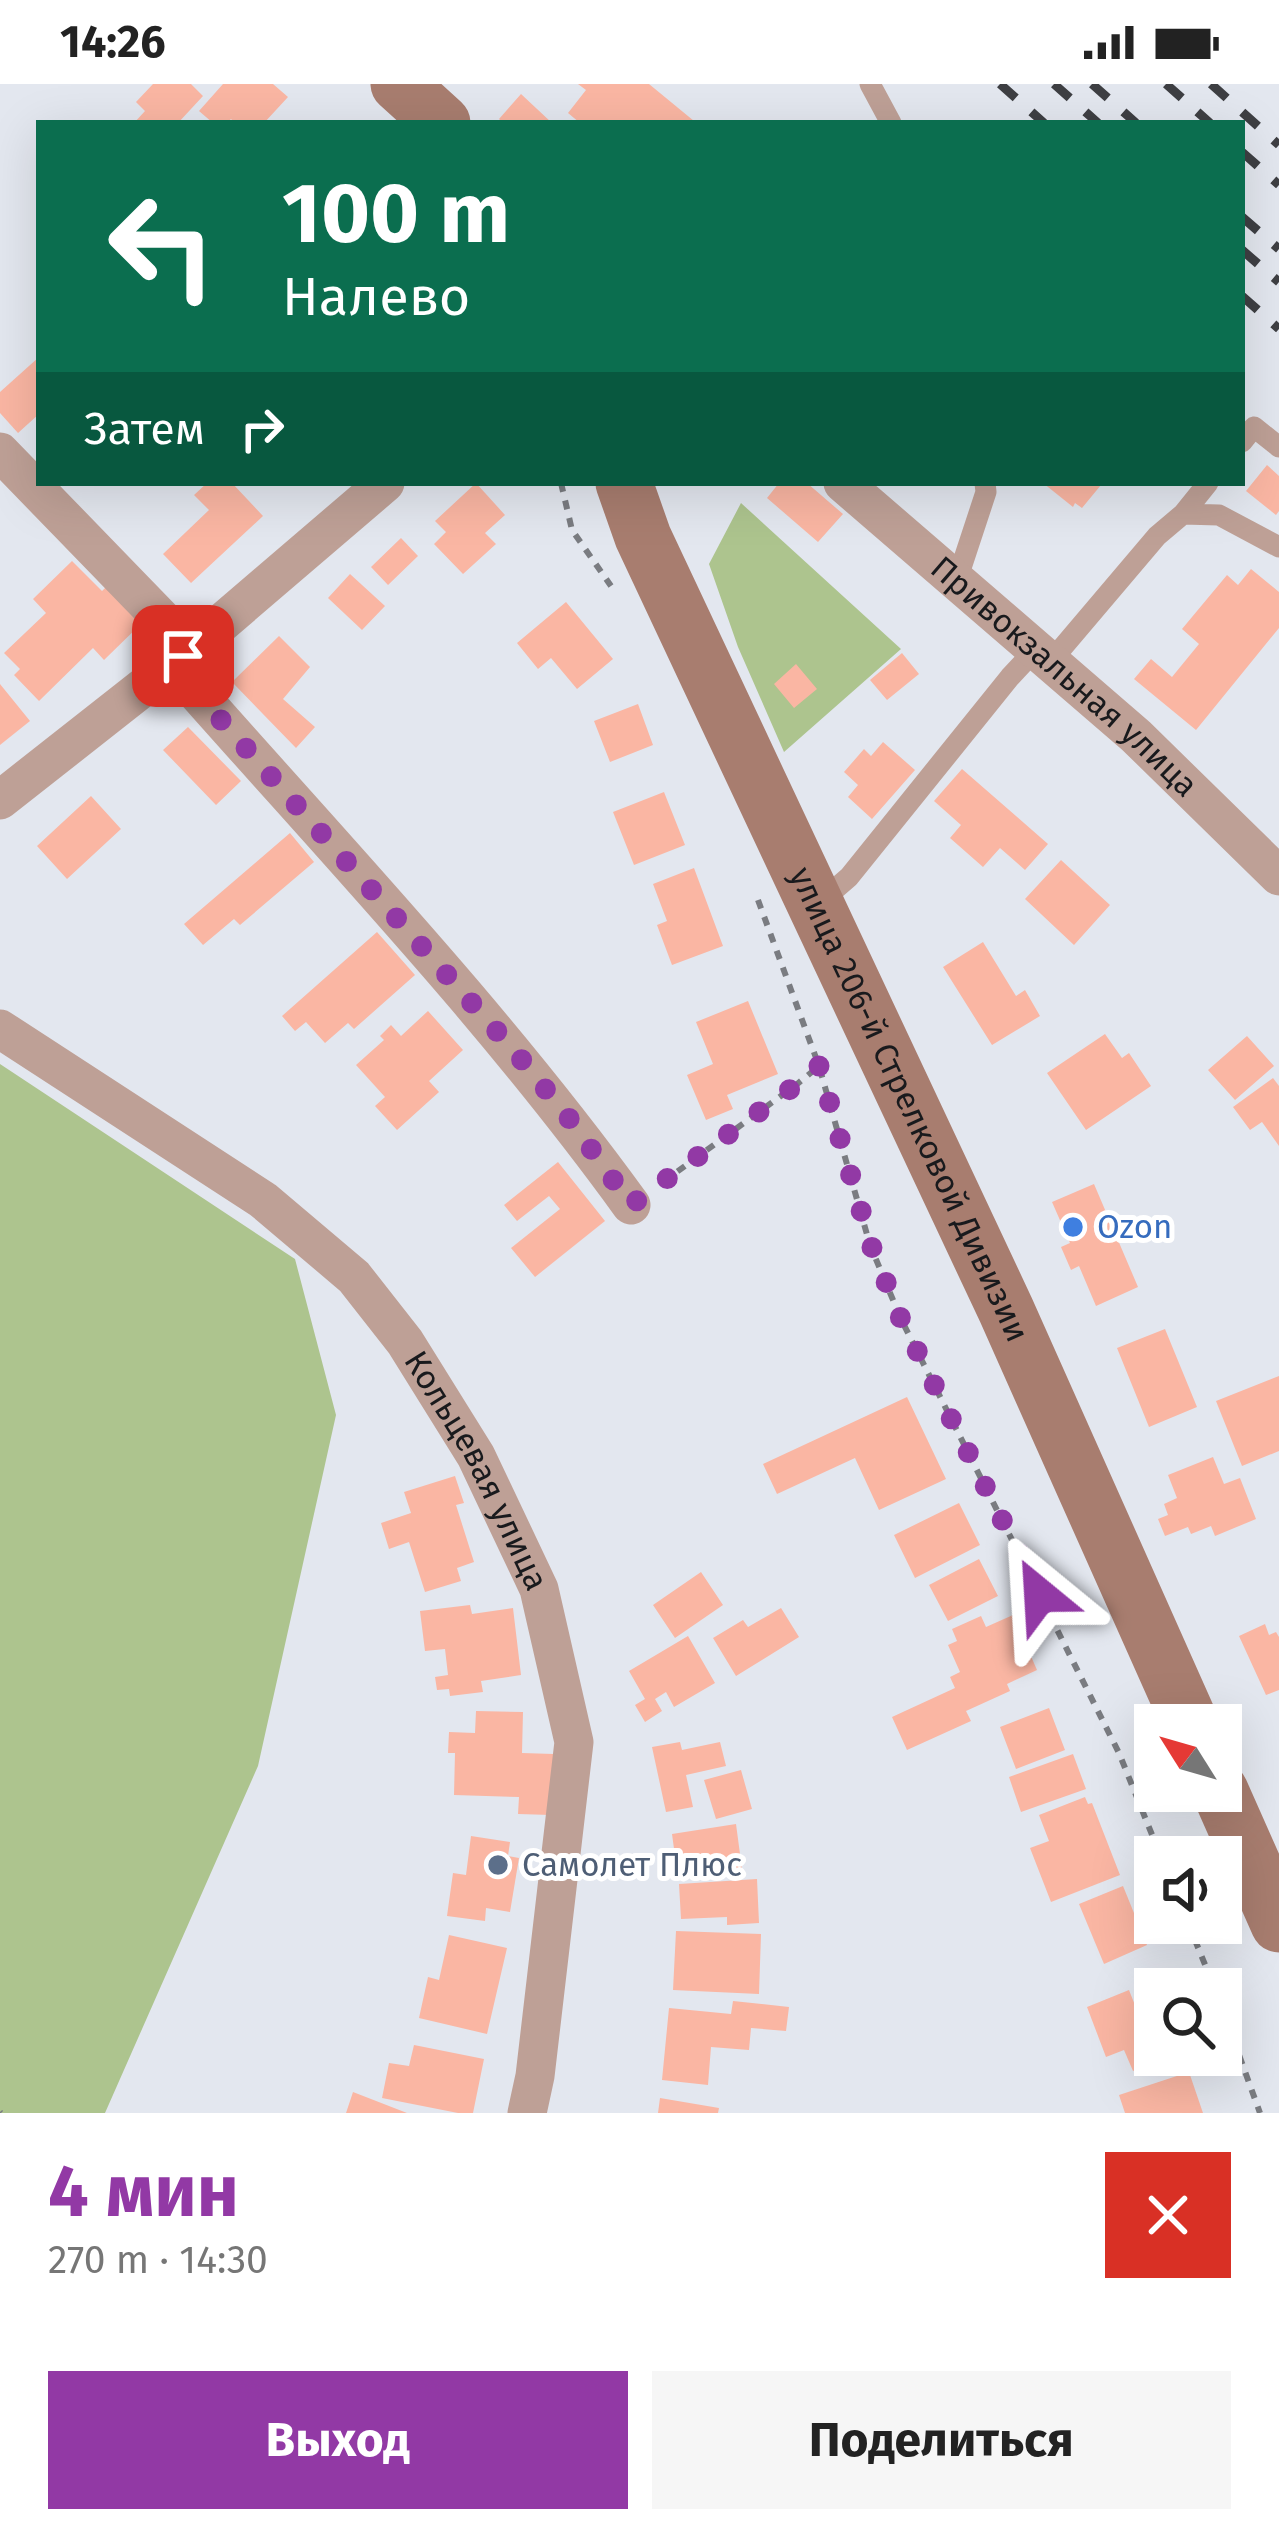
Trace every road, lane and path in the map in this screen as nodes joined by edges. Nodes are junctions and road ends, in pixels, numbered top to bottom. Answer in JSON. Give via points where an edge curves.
{"nodes":[{"id":1,"x":399,"y":84,"type":"edge"},
{"id":2,"x":870,"y":84,"type":"edge"},
{"id":3,"x":439,"y":120,"type":"edge"},
{"id":4,"x":889,"y":120,"type":"edge"},
{"id":5,"x":1245,"y":438,"type":"edge"},
{"id":6,"x":1279,"y":447,"type":"edge"},
{"id":7,"x":0,"y":452,"type":"edge"},
{"id":8,"x":381,"y":486,"type":"edge"},
{"id":9,"x":562,"y":486,"type":"edge"},
{"id":10,"x":625,"y":486,"type":"edge"},
{"id":11,"x":847,"y":486,"type":"edge"},
{"id":12,"x":985,"y":486,"type":"edge"},
{"id":13,"x":1206,"y":486,"type":"edge"},
{"id":14,"x":1183,"y":514,"type":"junction"},
{"id":15,"x":1279,"y":547,"type":"edge"},
{"id":16,"x":957,"y":580,"type":"junction"},
{"id":17,"x":612,"y":589,"type":"dead end"},
{"id":18,"x":1044,"y":654,"type":"junction"},
{"id":19,"x":183,"y":656,"type":"junction"},
{"id":20,"x":0,"y":800,"type":"edge"},
{"id":21,"x":1279,"y":876,"type":"edge"},
{"id":22,"x":753,"y":887,"type":"dead end"},
{"id":23,"x":816,"y":905,"type":"junction"},
{"id":24,"x":0,"y":1029,"type":"edge"},
{"id":25,"x":819,"y":1066,"type":"junction"},
{"id":26,"x":631,"y":1205,"type":"joint"},
{"id":27,"x":1181,"y":1704,"type":"edge"},
{"id":28,"x":1229,"y":1812,"type":"edge"},
{"id":29,"x":1153,"y":1836,"type":"edge"},
{"id":30,"x":1279,"y":1924,"type":"edge"},
{"id":31,"x":1242,"y":2063,"type":"edge"},
{"id":32,"x":527,"y":2113,"type":"edge"},
{"id":33,"x":1260,"y":2113,"type":"edge"}],
"edges":[{"from":1,"to":3,"type":"main road"},
{"from":2,"to":4,"type":"lane"},
{"from":5,"to":6,"type":"lane","via":[[1254,427]]},
{"from":7,"to":19,"type":"street","via":[[161,618]]},
{"from":8,"to":19,"type":"street"},
{"from":9,"to":17,"type":"path","via":[[572,530]]},
{"from":10,"to":23,"type":"main road","name":"улица 206-й Стрелковой Дивизии"},
{"from":11,"to":16,"type":"street","name":"Привокзальная улица"},
{"from":12,"to":16,"type":"lane"},
{"from":13,"to":14,"type":"lane"},
{"from":14,"to":15,"type":"lane","via":[[1219,515]]},
{"from":14,"to":18,"type":"lane"},
{"from":16,"to":18,"type":"street","name":"Привокзальная улица"},
{"from":18,"to":21,"type":"street","name":"Привокзальная улица"},
{"from":18,"to":23,"type":"lane"},
{"from":19,"to":20,"type":"street"},
{"from":19,"to":26,"type":"street","via":[[198,694],[517,1054]]},
{"from":22,"to":25,"type":"path"},
{"from":23,"to":27,"type":"main road","name":"улица 206-й Стрелковой Дивизии"},
{"from":24,"to":32,"type":"street","name":"Кольцевая улица","via":[[263,1200],[354,1277],[406,1342],[476,1456],[539,1589],[574,1742]]},
{"from":25,"to":26,"type":"path"},
{"from":25,"to":29,"type":"path","via":[[901,1319],[1119,1753]]},
{"from":28,"to":30,"type":"main road"},
{"from":31,"to":33,"type":"path"}]}
